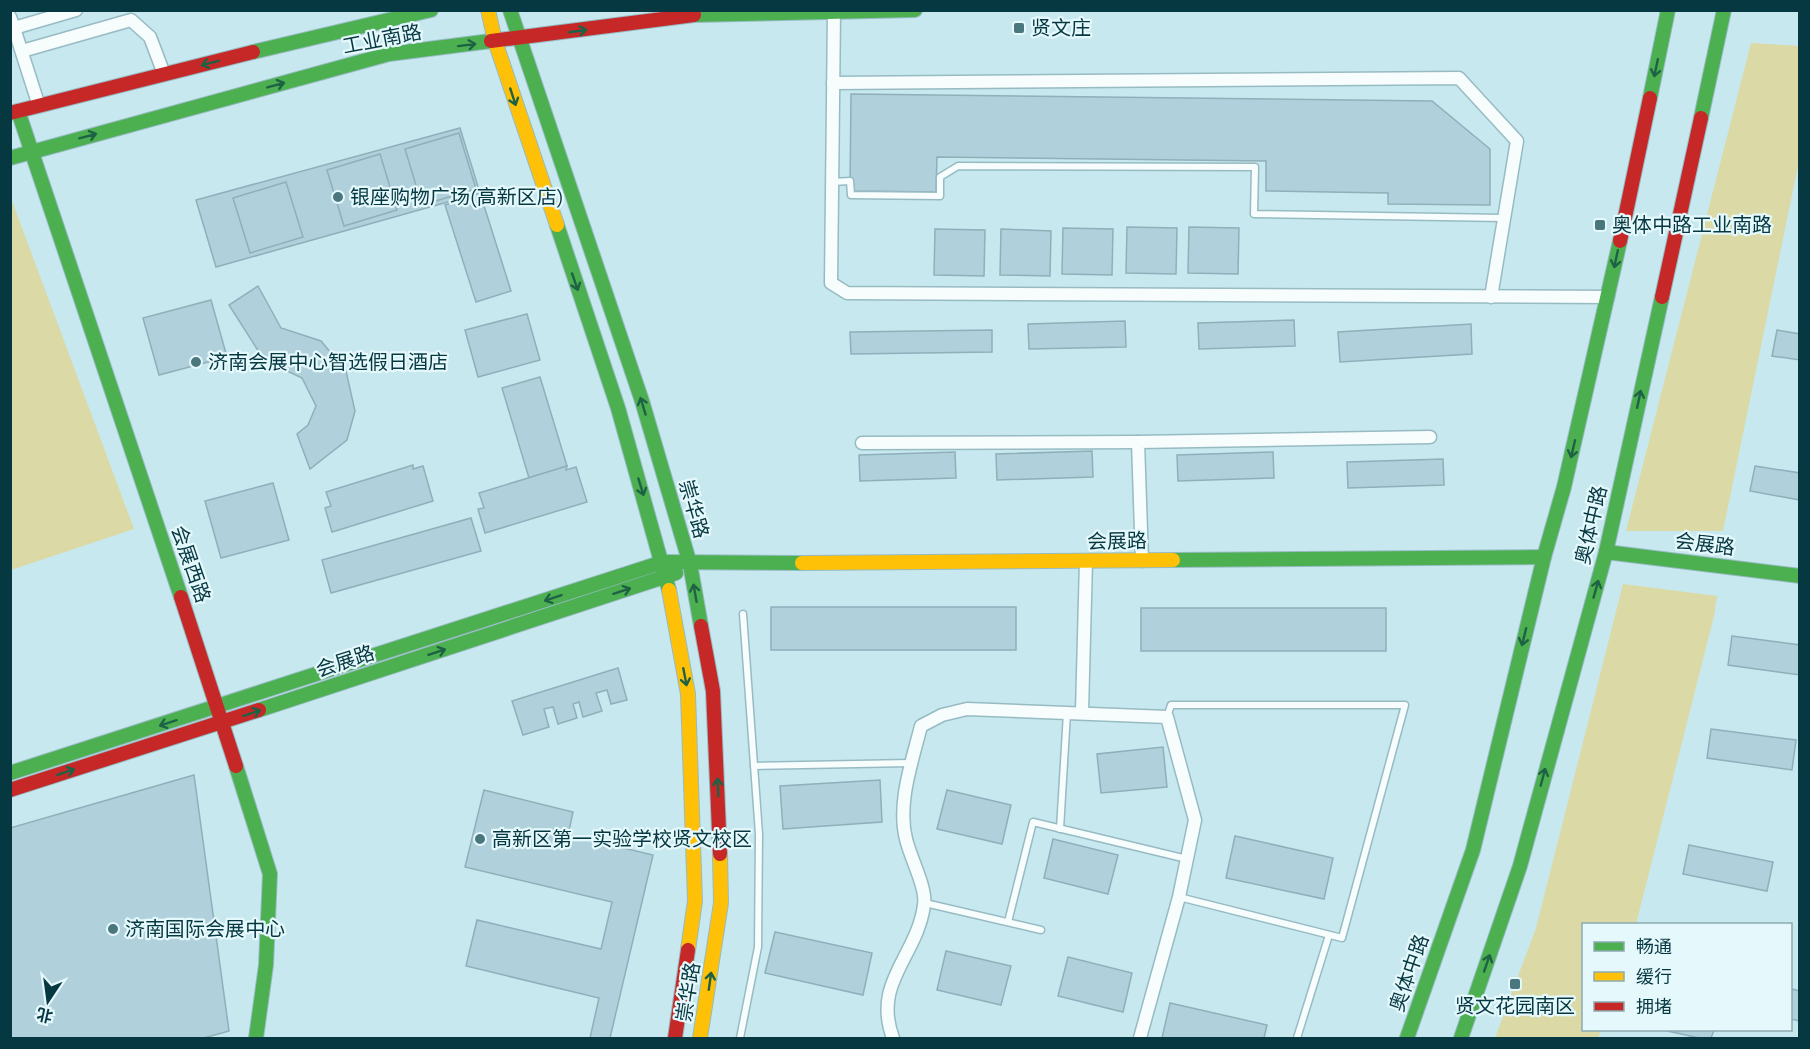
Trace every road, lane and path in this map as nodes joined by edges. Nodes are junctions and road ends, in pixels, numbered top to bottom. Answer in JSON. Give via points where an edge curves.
{"nodes":[{"id":1,"x":76,"y":10,"type":"edge"},
{"id":2,"x":431,"y":10,"type":"edge"},
{"id":3,"x":488,"y":10,"type":"edge"},
{"id":4,"x":510,"y":10,"type":"edge"},
{"id":5,"x":915,"y":10,"type":"edge"},
{"id":6,"x":1668,"y":10,"type":"edge"},
{"id":7,"x":1724,"y":10,"type":"edge"},
{"id":8,"x":834,"y":11,"type":"edge"},
{"id":9,"x":12,"y":23,"type":"edge"},
{"id":10,"x":520,"y":39,"type":"junction"},
{"id":11,"x":495,"y":41,"type":"junction"},
{"id":12,"x":22,"y":51,"type":"junction"},
{"id":13,"x":164,"y":74,"type":"junction"},
{"id":14,"x":833,"y":83,"type":"junction"},
{"id":15,"x":39,"y":106,"type":"junction"},
{"id":16,"x":14,"y":112,"type":"edge"},
{"id":17,"x":32,"y":151,"type":"junction"},
{"id":18,"x":10,"y":158,"type":"edge"},
{"id":19,"x":832,"y":182,"type":"junction"},
{"id":20,"x":1506,"y":218,"type":"junction"},
{"id":21,"x":1491,"y":297,"type":"junction"},
{"id":22,"x":1608,"y":297,"type":"junction"},
{"id":23,"x":1430,"y":436,"type":"dead end"},
{"id":24,"x":1138,"y":442,"type":"junction"},
{"id":25,"x":862,"y":443,"type":"dead end"},
{"id":26,"x":1606,"y":552,"type":"junction"},
{"id":27,"x":1544,"y":557,"type":"junction"},
{"id":28,"x":1086,"y":561,"type":"junction"},
{"id":29,"x":1142,"y":561,"type":"junction"},
{"id":30,"x":663,"y":562,"type":"junction"},
{"id":31,"x":690,"y":564,"type":"junction"},
{"id":32,"x":1800,"y":576,"type":"edge"},
{"id":33,"x":668,"y":578,"type":"junction"},
{"id":34,"x":743,"y":615,"type":"dead end"},
{"id":35,"x":218,"y":707,"type":"junction"},
{"id":36,"x":1067,"y":711,"type":"junction"},
{"id":37,"x":1082,"y":711,"type":"junction"},
{"id":38,"x":1167,"y":717,"type":"junction"},
{"id":39,"x":223,"y":722,"type":"junction"},
{"id":40,"x":911,"y":763,"type":"junction"},
{"id":41,"x":754,"y":766,"type":"junction"},
{"id":42,"x":10,"y":773,"type":"edge"},
{"id":43,"x":10,"y":790,"type":"edge"},
{"id":44,"x":1060,"y":829,"type":"junction"},
{"id":45,"x":1187,"y":859,"type":"junction"},
{"id":46,"x":1179,"y":897,"type":"junction"},
{"id":47,"x":925,"y":903,"type":"junction"},
{"id":48,"x":1008,"y":922,"type":"junction"},
{"id":49,"x":1041,"y":930,"type":"dead end"},
{"id":50,"x":1329,"y":935,"type":"junction"},
{"id":51,"x":256,"y":1038,"type":"edge"},
{"id":52,"x":675,"y":1038,"type":"edge"},
{"id":53,"x":700,"y":1038,"type":"edge"},
{"id":54,"x":740,"y":1038,"type":"edge"},
{"id":55,"x":894,"y":1038,"type":"edge"},
{"id":56,"x":1140,"y":1038,"type":"edge"},
{"id":57,"x":1297,"y":1038,"type":"edge"},
{"id":58,"x":1407,"y":1038,"type":"edge"},
{"id":59,"x":1461,"y":1038,"type":"edge"}],
"edges":[{"from":1,"to":9,"type":"street"},
{"from":2,"to":13,"type":"main road","name":"工业南路","one_way":true},
{"from":3,"to":11,"type":"main road","name":"崇华路"},
{"from":4,"to":10,"type":"main road","name":"崇华路"},
{"from":5,"to":8,"type":"main road","name":"工业南路"},
{"from":6,"to":22,"type":"main road","name":"奥体中路","one_way":true},
{"from":26,"to":7,"type":"main road","name":"奥体中路","one_way":true},
{"from":10,"to":8,"type":"main road","name":"工业南路","one_way":true,"via":[[707,13]]},
{"from":8,"to":14,"type":"street"},
{"from":9,"to":12,"type":"street"},
{"from":10,"to":11,"type":"main road","name":"工业南路"},
{"from":31,"to":10,"type":"main road","name":"崇华路","one_way":true,"via":[[642,401]]},
{"from":17,"to":11,"type":"main road","name":"工业南路","one_way":true,"via":[[389,54]]},
{"from":11,"to":30,"type":"main road","name":"崇华路","one_way":true,"via":[[618,408]]},
{"from":12,"to":13,"type":"street","via":[[131,20],[150,37]]},
{"from":12,"to":15,"type":"street"},
{"from":13,"to":15,"type":"main road","name":"工业南路"},
{"from":14,"to":19,"type":"street"},
{"from":14,"to":20,"type":"street","via":[[1459,78],[1517,141]]},
{"from":15,"to":16,"type":"main road","name":"工业南路"},
{"from":16,"to":17,"type":"main road","name":"会展西路"},
{"from":17,"to":18,"type":"main road","name":"工业南路"},
{"from":17,"to":35,"type":"main road","name":"会展西路"},
{"from":19,"to":20,"type":"lane","via":[[850,181],[851,195],[940,196],[940,177],[958,166],[1255,167],[1254,214]]},
{"from":19,"to":21,"type":"street","via":[[831,283],[847,293]]},
{"from":20,"to":21,"type":"street"},
{"from":21,"to":22,"type":"street"},
{"from":22,"to":27,"type":"main road","name":"奥体中路","one_way":true},
{"from":23,"to":24,"type":"street"},
{"from":24,"to":25,"type":"street"},
{"from":24,"to":29,"type":"street"},
{"from":26,"to":32,"type":"main road","name":"会展路"},
{"from":59,"to":26,"type":"main road","name":"奥体中路","one_way":true,"via":[[1520,866]]},
{"from":27,"to":29,"type":"main road","name":"会展路"},
{"from":27,"to":58,"type":"main road","name":"奥体中路","one_way":true,"via":[[1473,850]]},
{"from":28,"to":29,"type":"main road","name":"会展路"},
{"from":28,"to":31,"type":"main road","name":"会展路"},
{"from":28,"to":37,"type":"street"},
{"from":30,"to":31,"type":"main road","name":"会展路"},
{"from":30,"to":33,"type":"main road","name":"崇华路"},
{"from":30,"to":35,"type":"main road","name":"会展路","one_way":true},
{"from":31,"to":33,"type":"main road","name":"会展路"},
{"from":53,"to":31,"type":"main road","name":"崇华路","one_way":true,"via":[[721,903],[713,692]]},
{"from":39,"to":33,"type":"main road","name":"会展路","one_way":true},
{"from":33,"to":52,"type":"main road","name":"崇华路","one_way":true,"via":[[688,694],[695,901]]},
{"from":34,"to":41,"type":"lane"},
{"from":35,"to":39,"type":"main road","name":"会展西路"},
{"from":35,"to":42,"type":"main road","name":"会展路","one_way":true},
{"from":36,"to":37,"type":"street"},
{"from":36,"to":40,"type":"street","via":[[967,709],[942,715],[921,726]]},
{"from":36,"to":44,"type":"lane"},
{"from":37,"to":38,"type":"street"},
{"from":38,"to":45,"type":"street","via":[[1195,820]]},
{"from":38,"to":50,"type":"lane","via":[[1171,705],[1405,705],[1342,939]]},
{"from":43,"to":39,"type":"main road","name":"会展路","one_way":true},
{"from":39,"to":51,"type":"main road","name":"会展西路","via":[[270,874],[266,965]]},
{"from":40,"to":41,"type":"lane"},
{"from":40,"to":47,"type":"street","via":[[903,822]]},
{"from":41,"to":54,"type":"lane","via":[[759,834],[758,946]]},
{"from":44,"to":45,"type":"lane"},
{"from":44,"to":48,"type":"lane","via":[[1033,822]]},
{"from":45,"to":46,"type":"street"},
{"from":46,"to":50,"type":"lane"},
{"from":46,"to":56,"type":"street"},
{"from":47,"to":48,"type":"lane"},
{"from":47,"to":55,"type":"street","via":[[915,942],[894,974],[888,993],[886,1009]]},
{"from":48,"to":49,"type":"lane"},
{"from":50,"to":57,"type":"lane"}]}
